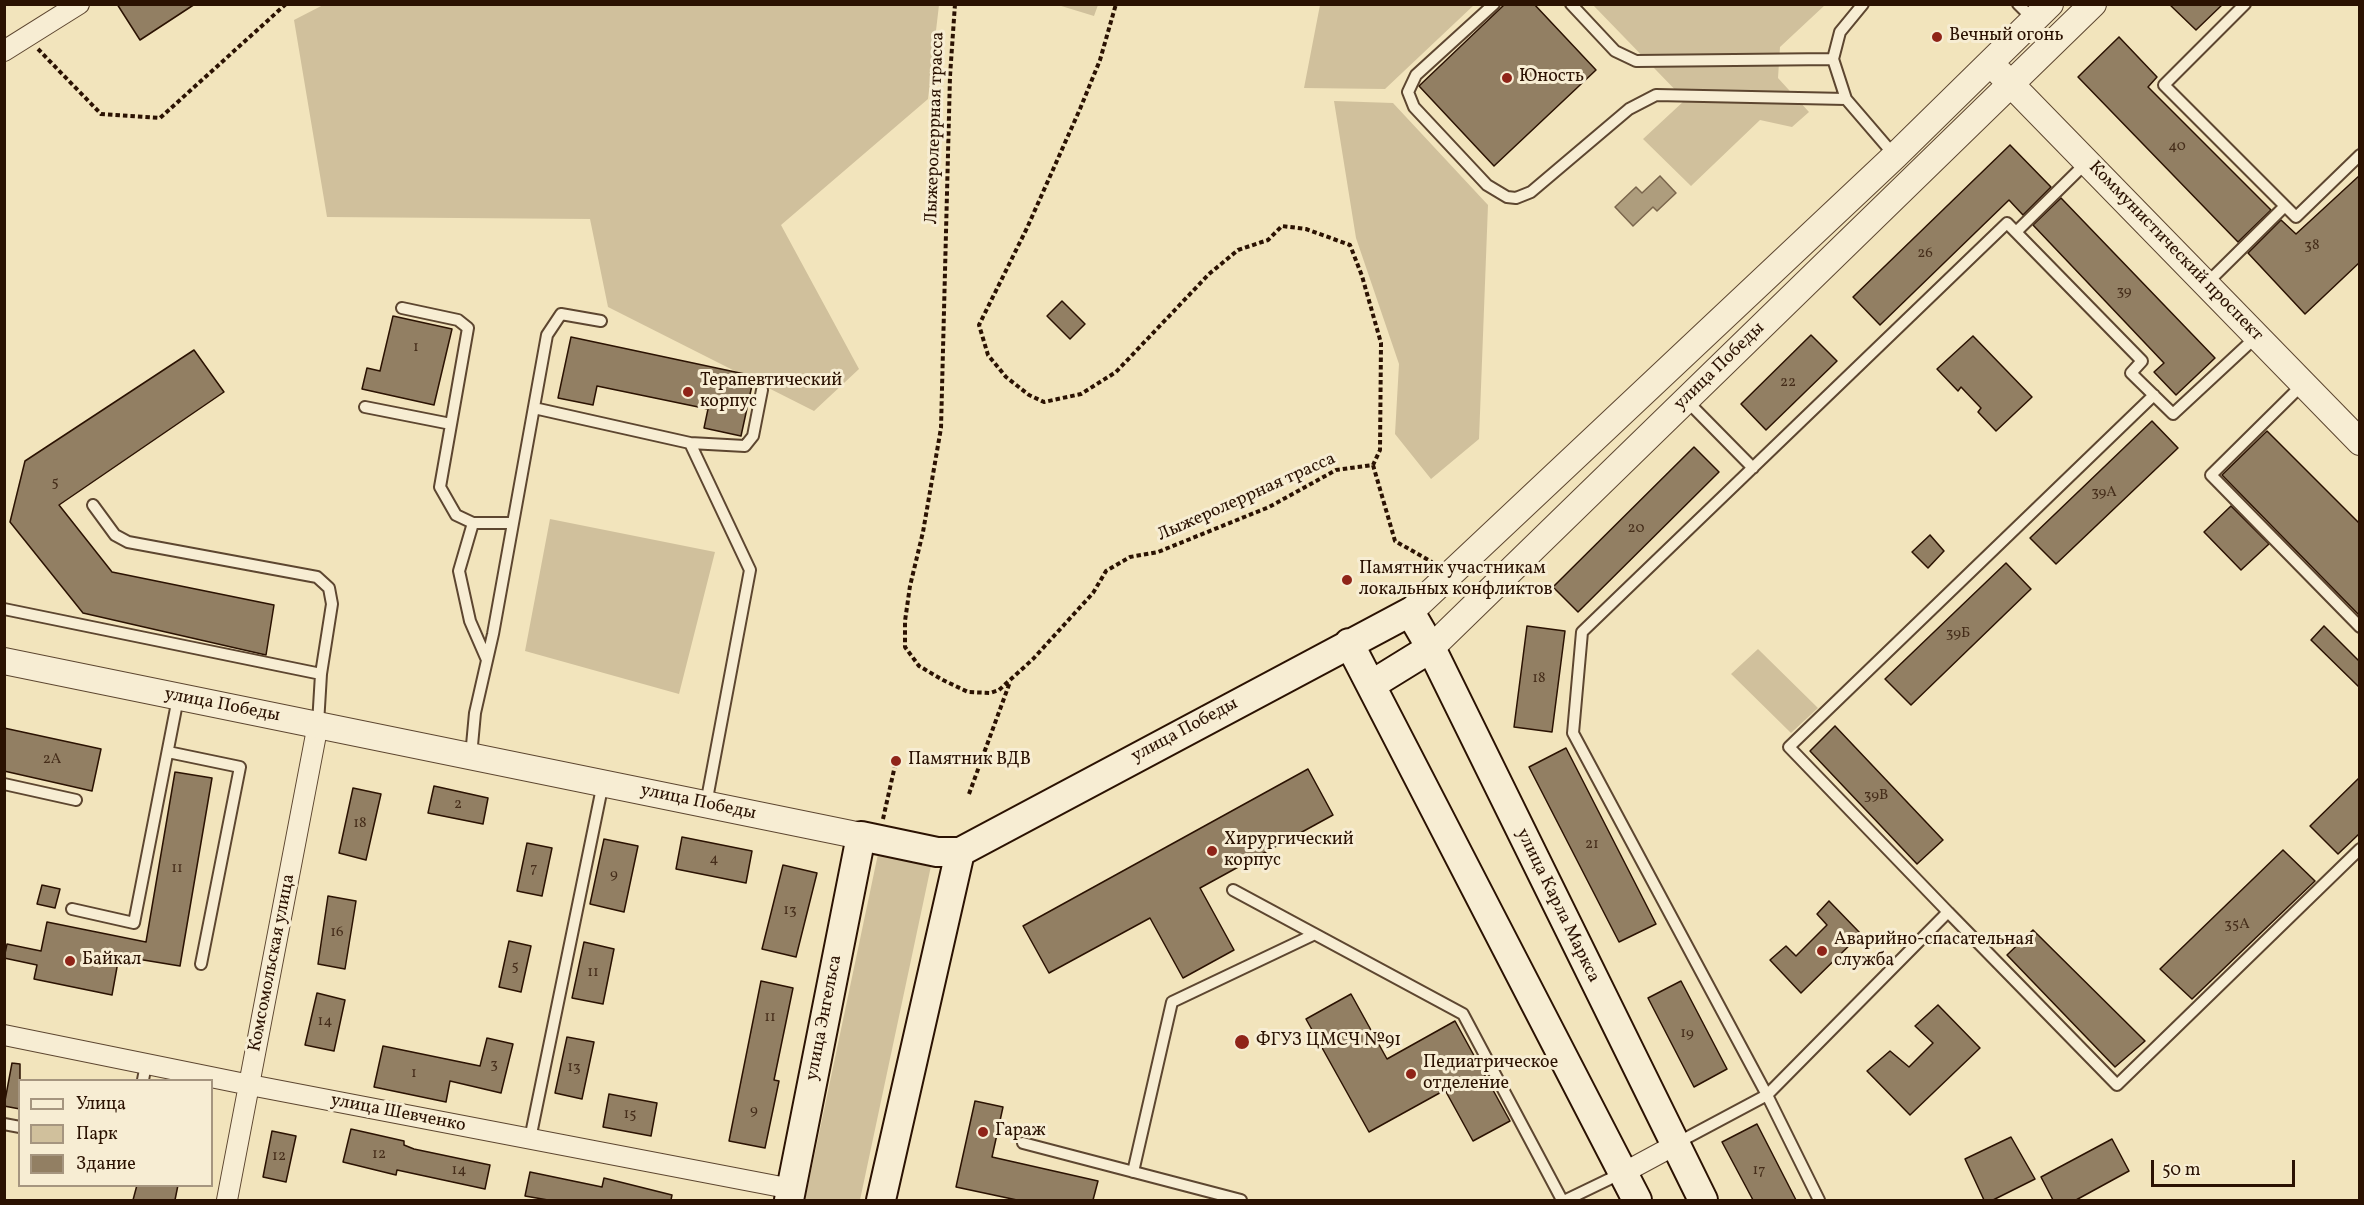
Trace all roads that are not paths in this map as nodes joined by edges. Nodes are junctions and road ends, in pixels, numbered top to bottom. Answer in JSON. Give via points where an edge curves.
{"nodes":[{"id":1,"x":79,"y":4,"type":"edge"},
{"id":2,"x":1494,"y":4,"type":"edge"},
{"id":3,"x":1571,"y":4,"type":"edge"},
{"id":4,"x":1863,"y":4,"type":"edge"},
{"id":5,"x":2093,"y":4,"type":"edge"},
{"id":6,"x":2245,"y":4,"type":"edge"},
{"id":7,"x":2034,"y":10,"type":"edge"},
{"id":8,"x":4,"y":51,"type":"edge"},
{"id":9,"x":1833,"y":59,"type":"junction"},
{"id":10,"x":1989,"y":62,"type":"junction"},
{"id":11,"x":2011,"y":84,"type":"junction"},
{"id":12,"x":1846,"y":99,"type":"junction"},
{"id":13,"x":2360,"y":154,"type":"edge"},
{"id":14,"x":1895,"y":156,"type":"junction"},
{"id":15,"x":2087,"y":162,"type":"junction"},
{"id":16,"x":2285,"y":206,"type":"junction"},
{"id":17,"x":2016,"y":232,"type":"junction"},
{"id":18,"x":2206,"y":284,"type":"junction"},
{"id":19,"x":402,"y":308,"type":"dead end"},
{"id":20,"x":601,"y":321,"type":"dead end"},
{"id":21,"x":2257,"y":336,"type":"junction"},
{"id":22,"x":2303,"y":384,"type":"junction"},
{"id":23,"x":762,"y":390,"type":"dead end"},
{"id":24,"x":2154,"y":395,"type":"junction"},
{"id":25,"x":1686,"y":400,"type":"junction"},
{"id":26,"x":365,"y":407,"type":"dead end"},
{"id":27,"x":534,"y":408,"type":"junction"},
{"id":28,"x":451,"y":424,"type":"junction"},
{"id":29,"x":2360,"y":442,"type":"edge"},
{"id":30,"x":690,"y":443,"type":"junction"},
{"id":31,"x":1753,"y":468,"type":"junction"},
{"id":32,"x":93,"y":505,"type":"dead end"},
{"id":33,"x":473,"y":522,"type":"junction"},
{"id":34,"x":513,"y":523,"type":"junction"},
{"id":35,"x":4,"y":609,"type":"edge"},
{"id":36,"x":1410,"y":612,"type":"junction"},
{"id":37,"x":2360,"y":627,"type":"edge"},
{"id":38,"x":1349,"y":643,"type":"junction"},
{"id":39,"x":1431,"y":648,"type":"junction"},
{"id":40,"x":487,"y":660,"type":"junction"},
{"id":41,"x":4,"y":661,"type":"edge"},
{"id":42,"x":321,"y":675,"type":"junction"},
{"id":43,"x":1371,"y":685,"type":"junction"},
{"id":44,"x":178,"y":698,"type":"junction"},
{"id":45,"x":318,"y":724,"type":"junction"},
{"id":46,"x":168,"y":752,"type":"junction"},
{"id":47,"x":471,"y":756,"type":"junction"},
{"id":48,"x":603,"y":783,"type":"junction"},
{"id":49,"x":4,"y":784,"type":"edge"},
{"id":50,"x":76,"y":800,"type":"dead end"},
{"id":51,"x":706,"y":804,"type":"junction"},
{"id":52,"x":872,"y":828,"type":"junction"},
{"id":53,"x":2360,"y":849,"type":"edge"},
{"id":54,"x":960,"y":852,"type":"junction"},
{"id":55,"x":1233,"y":890,"type":"dead end"},
{"id":56,"x":72,"y":909,"type":"dead end"},
{"id":57,"x":1948,"y":912,"type":"junction"},
{"id":58,"x":1315,"y":934,"type":"junction"},
{"id":59,"x":201,"y":964,"type":"dead end"},
{"id":60,"x":4,"y":1035,"type":"edge"},
{"id":61,"x":144,"y":1072,"type":"edge"},
{"id":62,"x":197,"y":1079,"type":"edge"},
{"id":63,"x":213,"y":1081,"type":"edge"},
{"id":64,"x":250,"y":1086,"type":"junction"},
{"id":65,"x":1767,"y":1095,"type":"junction"},
{"id":66,"x":530,"y":1139,"type":"junction"},
{"id":67,"x":1023,"y":1143,"type":"dead end"},
{"id":68,"x":1675,"y":1145,"type":"junction"},
{"id":69,"x":1132,"y":1172,"type":"junction"},
{"id":70,"x":1623,"y":1173,"type":"junction"},
{"id":71,"x":790,"y":1195,"type":"edge"},
{"id":72,"x":227,"y":1200,"type":"edge"},
{"id":73,"x":881,"y":1200,"type":"edge"},
{"id":74,"x":1241,"y":1200,"type":"edge"},
{"id":75,"x":1564,"y":1200,"type":"edge"},
{"id":76,"x":1637,"y":1200,"type":"edge"},
{"id":77,"x":1703,"y":1200,"type":"edge"},
{"id":78,"x":1819,"y":1200,"type":"edge"}],
"edges":[{"from":1,"to":8,"type":"street"},
{"from":2,"to":12,"type":"lane","via":[[1416,75],[1408,92],[1414,106],[1487,185],[1508,196],[1516,198],[1531,192],[1629,109],[1656,95]]},
{"from":3,"to":9,"type":"lane","via":[[1615,51],[1636,61]]},
{"from":4,"to":9,"type":"lane","via":[[1840,32]]},
{"from":5,"to":11,"type":"street","name":"улица Победы"},
{"from":6,"to":16,"type":"lane","via":[[2164,85]]},
{"from":7,"to":10,"type":"street","name":"улица Победы"},
{"from":9,"to":12,"type":"lane"},
{"from":10,"to":11,"type":"street","name":"Коммунистический проспект"},
{"from":10,"to":14,"type":"street","name":"улица Победы"},
{"from":11,"to":15,"type":"street","name":"Коммунистический проспект"},
{"from":11,"to":25,"type":"street","name":"улица Победы"},
{"from":12,"to":14,"type":"lane"},
{"from":13,"to":16,"type":"lane","via":[[2296,217]]},
{"from":14,"to":36,"type":"street","name":"улица Победы"},
{"from":15,"to":17,"type":"lane"},
{"from":15,"to":18,"type":"street","name":"Коммунистический проспект"},
{"from":16,"to":18,"type":"lane"},
{"from":17,"to":24,"type":"lane","via":[[2142,361],[2132,373]]},
{"from":17,"to":31,"type":"lane","via":[[2007,223]]},
{"from":18,"to":21,"type":"street","name":"Коммунистический проспект"},
{"from":19,"to":28,"type":"lane","via":[[458,320],[468,328]]},
{"from":20,"to":27,"type":"lane","via":[[561,314],[547,335]]},
{"from":21,"to":22,"type":"street","name":"Коммунистический проспект"},
{"from":21,"to":24,"type":"lane","via":[[2173,414]]},
{"from":22,"to":29,"type":"street","name":"Коммунистический проспект"},
{"from":22,"to":37,"type":"lane","via":[[2211,475]]},
{"from":23,"to":30,"type":"lane","via":[[753,436],[745,446]]},
{"from":24,"to":57,"type":"lane","via":[[1789,747]]},
{"from":25,"to":31,"type":"lane"},
{"from":25,"to":39,"type":"street","name":"улица Победы"},
{"from":26,"to":28,"type":"lane"},
{"from":27,"to":30,"type":"lane"},
{"from":27,"to":34,"type":"lane"},
{"from":28,"to":33,"type":"lane","via":[[440,488],[456,515]]},
{"from":30,"to":51,"type":"lane","via":[[750,570]]},
{"from":31,"to":65,"type":"lane","via":[[1582,632],[1573,733]]},
{"from":32,"to":42,"type":"lane","via":[[115,535],[128,542],[317,577],[329,588],[332,604]]},
{"from":33,"to":34,"type":"lane"},
{"from":33,"to":40,"type":"lane","via":[[459,571],[470,621]]},
{"from":34,"to":40,"type":"lane"},
{"from":35,"to":42,"type":"lane"},
{"from":36,"to":38,"type":"main road","name":"улица Победы"},
{"from":36,"to":39,"type":"main road","name":"улица Карла Маркса"},
{"from":38,"to":43,"type":"main road"},
{"from":38,"to":54,"type":"main road","name":"улица Победы"},
{"from":39,"to":43,"type":"main road","name":"улица Победы"},
{"from":39,"to":68,"type":"main road","name":"улица Карла Маркса"},
{"from":40,"to":47,"type":"lane","via":[[475,713]]},
{"from":41,"to":44,"type":"street","name":"улица Победы"},
{"from":42,"to":45,"type":"lane"},
{"from":43,"to":70,"type":"main road"},
{"from":44,"to":45,"type":"street","name":"улица Победы"},
{"from":44,"to":46,"type":"lane"},
{"from":45,"to":47,"type":"street","name":"улица Победы"},
{"from":45,"to":64,"type":"street","name":"Комсомольская улица"},
{"from":46,"to":56,"type":"lane","via":[[134,923]]},
{"from":46,"to":59,"type":"lane","via":[[240,767]]},
{"from":47,"to":48,"type":"street","name":"улица Победы"},
{"from":48,"to":51,"type":"street","name":"улица Победы"},
{"from":48,"to":66,"type":"lane"},
{"from":49,"to":50,"type":"lane"},
{"from":51,"to":52,"type":"street","name":"улица Победы"},
{"from":52,"to":54,"type":"main road","name":"улица Победы","via":[[937,852]]},
{"from":52,"to":71,"type":"main road","name":"улица Энгельса"},
{"from":53,"to":57,"type":"lane","via":[[2117,1085]]},
{"from":54,"to":73,"type":"main road"},
{"from":55,"to":58,"type":"lane"},
{"from":57,"to":65,"type":"lane"},
{"from":58,"to":69,"type":"lane","via":[[1172,1002]]},
{"from":58,"to":75,"type":"lane","via":[[1463,1014]]},
{"from":60,"to":61,"type":"street","name":"улица Шевченко"},
{"from":61,"to":62,"type":"street","name":"улица Шевченко"},
{"from":63,"to":64,"type":"street","name":"улица Шевченко"},
{"from":64,"to":66,"type":"street","name":"улица Шевченко"},
{"from":64,"to":72,"type":"street","name":"Комсомольская улица"},
{"from":65,"to":68,"type":"lane"},
{"from":65,"to":78,"type":"lane"},
{"from":66,"to":71,"type":"street","name":"улица Шевченко"},
{"from":67,"to":69,"type":"lane"},
{"from":68,"to":70,"type":"street"},
{"from":68,"to":77,"type":"main road","name":"улица Карла Маркса"},
{"from":69,"to":74,"type":"lane"},
{"from":70,"to":75,"type":"lane"},
{"from":70,"to":76,"type":"main road"}]}
